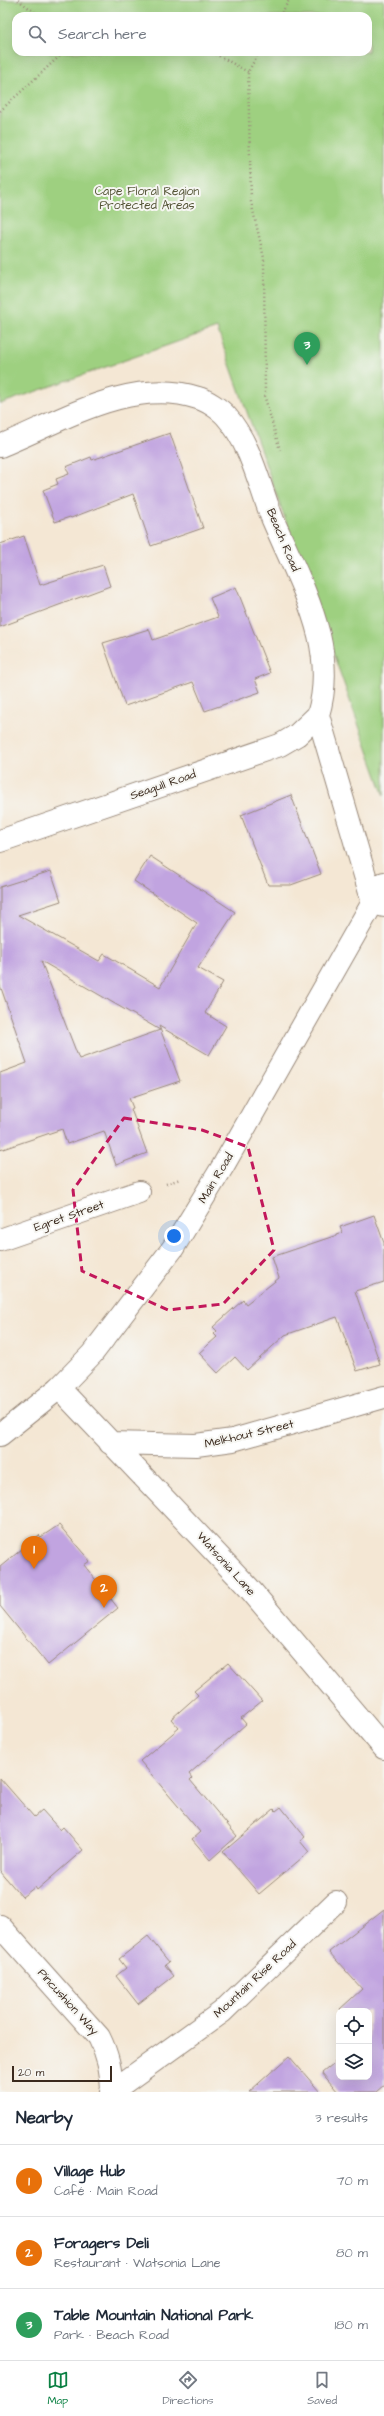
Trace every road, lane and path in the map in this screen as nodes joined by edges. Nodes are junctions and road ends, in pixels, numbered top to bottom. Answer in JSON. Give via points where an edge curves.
{"nodes":[{"id":1,"x":18,"y":0,"type":"edge"},
{"id":2,"x":289,"y":0,"type":"edge"},
{"id":3,"x":34,"y":12,"type":"edge"},
{"id":4,"x":282,"y":12,"type":"edge"},
{"id":5,"x":60,"y":56,"type":"edge"},
{"id":6,"x":219,"y":56,"type":"edge"},
{"id":7,"x":257,"y":56,"type":"edge"},
{"id":8,"x":248,"y":72,"type":"junction"},
{"id":9,"x":0,"y":111,"type":"edge"},
{"id":10,"x":0,"y":446,"type":"edge"},
{"id":11,"x":281,"y":451,"type":"dead end"},
{"id":12,"x":318,"y":715,"type":"junction"},
{"id":13,"x":0,"y":841,"type":"edge"},
{"id":14,"x":384,"y":883,"type":"edge"},
{"id":15,"x":378,"y":904,"type":"edge"},
{"id":16,"x":139,"y":1192,"type":"dead end"},
{"id":17,"x":0,"y":1240,"type":"edge"},
{"id":18,"x":59,"y":1388,"type":"junction"},
{"id":19,"x":384,"y":1397,"type":"edge"},
{"id":20,"x":0,"y":1435,"type":"edge"},
{"id":21,"x":110,"y":1443,"type":"junction"},
{"id":22,"x":384,"y":1748,"type":"edge"},
{"id":23,"x":336,"y":1902,"type":"dead end"},
{"id":24,"x":0,"y":1926,"type":"edge"},
{"id":25,"x":111,"y":2091,"type":"edge"}],
"edges":[{"from":1,"to":3,"type":"path"},
{"from":2,"to":4,"type":"path"},
{"from":5,"to":9,"type":"path"},
{"from":6,"to":8,"type":"path"},
{"from":7,"to":8,"type":"path"},
{"from":8,"to":11,"type":"path","via":[[251,202],[264,258],[265,398]]},
{"from":10,"to":12,"type":"street","name":"Beach Road","via":[[98,405],[142,394],[179,393],[200,398],[225,415],[242,440],[253,464],[308,599],[319,635],[324,666],[323,697]]},
{"from":12,"to":13,"type":"street","name":"Seagull Road","via":[[297,735],[280,745]]},
{"from":12,"to":15,"type":"street"},
{"from":14,"to":15,"type":"street","name":"Main Road"},
{"from":15,"to":18,"type":"street","name":"Main Road","via":[[173,1248],[92,1354]]},
{"from":16,"to":17,"type":"street","name":"Egret Street"},
{"from":18,"to":20,"type":"street","name":"Main Road"},
{"from":18,"to":21,"type":"street","name":"Watsonia Lane"},
{"from":19,"to":21,"type":"street","name":"Melkhout Street","via":[[233,1440],[196,1445]]},
{"from":21,"to":22,"type":"street","name":"Watsonia Lane","via":[[179,1512],[248,1587]]},
{"from":23,"to":25,"type":"street","name":"Mountain Rise Road","via":[[222,2012]]},
{"from":24,"to":25,"type":"street","name":"Pincushion Way","via":[[99,2037],[110,2064]]}]}
